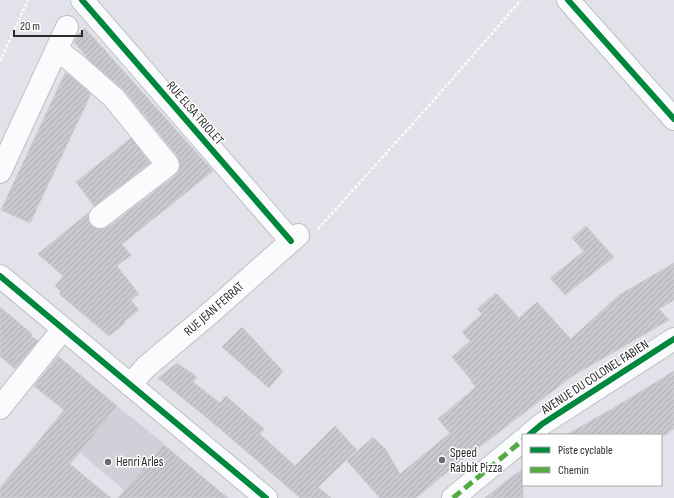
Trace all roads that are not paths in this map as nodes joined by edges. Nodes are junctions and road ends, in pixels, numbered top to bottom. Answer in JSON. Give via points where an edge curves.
{"nodes":[{"id":1,"x":82,"y":0,"type":"edge"},
{"id":2,"x":568,"y":0,"type":"edge"},
{"id":3,"x":67,"y":27,"type":"dead end"},
{"id":4,"x":57,"y":50,"type":"junction"},
{"id":5,"x":674,"y":119,"type":"edge"},
{"id":6,"x":0,"y":172,"type":"edge"},
{"id":7,"x":100,"y":217,"type":"dead end"},
{"id":8,"x":295,"y":238,"type":"joint"},
{"id":9,"x":0,"y":276,"type":"edge"},
{"id":10,"x":63,"y":329,"type":"junction"},
{"id":11,"x":674,"y":339,"type":"edge"},
{"id":12,"x":130,"y":385,"type":"junction"},
{"id":13,"x":0,"y":408,"type":"edge"},
{"id":14,"x":530,"y":434,"type":"edge"},
{"id":15,"x":522,"y":441,"type":"edge"},
{"id":16,"x":266,"y":498,"type":"edge"},
{"id":17,"x":453,"y":498,"type":"edge"}],
"edges":[{"from":1,"to":8,"type":"street","name":"RUE ELSA TRIOLET"},
{"from":2,"to":5,"type":"street"},
{"from":3,"to":4,"type":"street"},
{"from":4,"to":6,"type":"street"},
{"from":4,"to":7,"type":"street","via":[[114,98],[168,165]]},
{"from":8,"to":12,"type":"street","name":"RUE JEAN FERRAT","via":[[146,367]]},
{"from":9,"to":10,"type":"street"},
{"from":10,"to":12,"type":"street"},
{"from":10,"to":13,"type":"street"},
{"from":11,"to":14,"type":"street","name":"AVENUE DU COLONEL FABIEN"},
{"from":12,"to":16,"type":"street"},
{"from":15,"to":17,"type":"street"}]}
